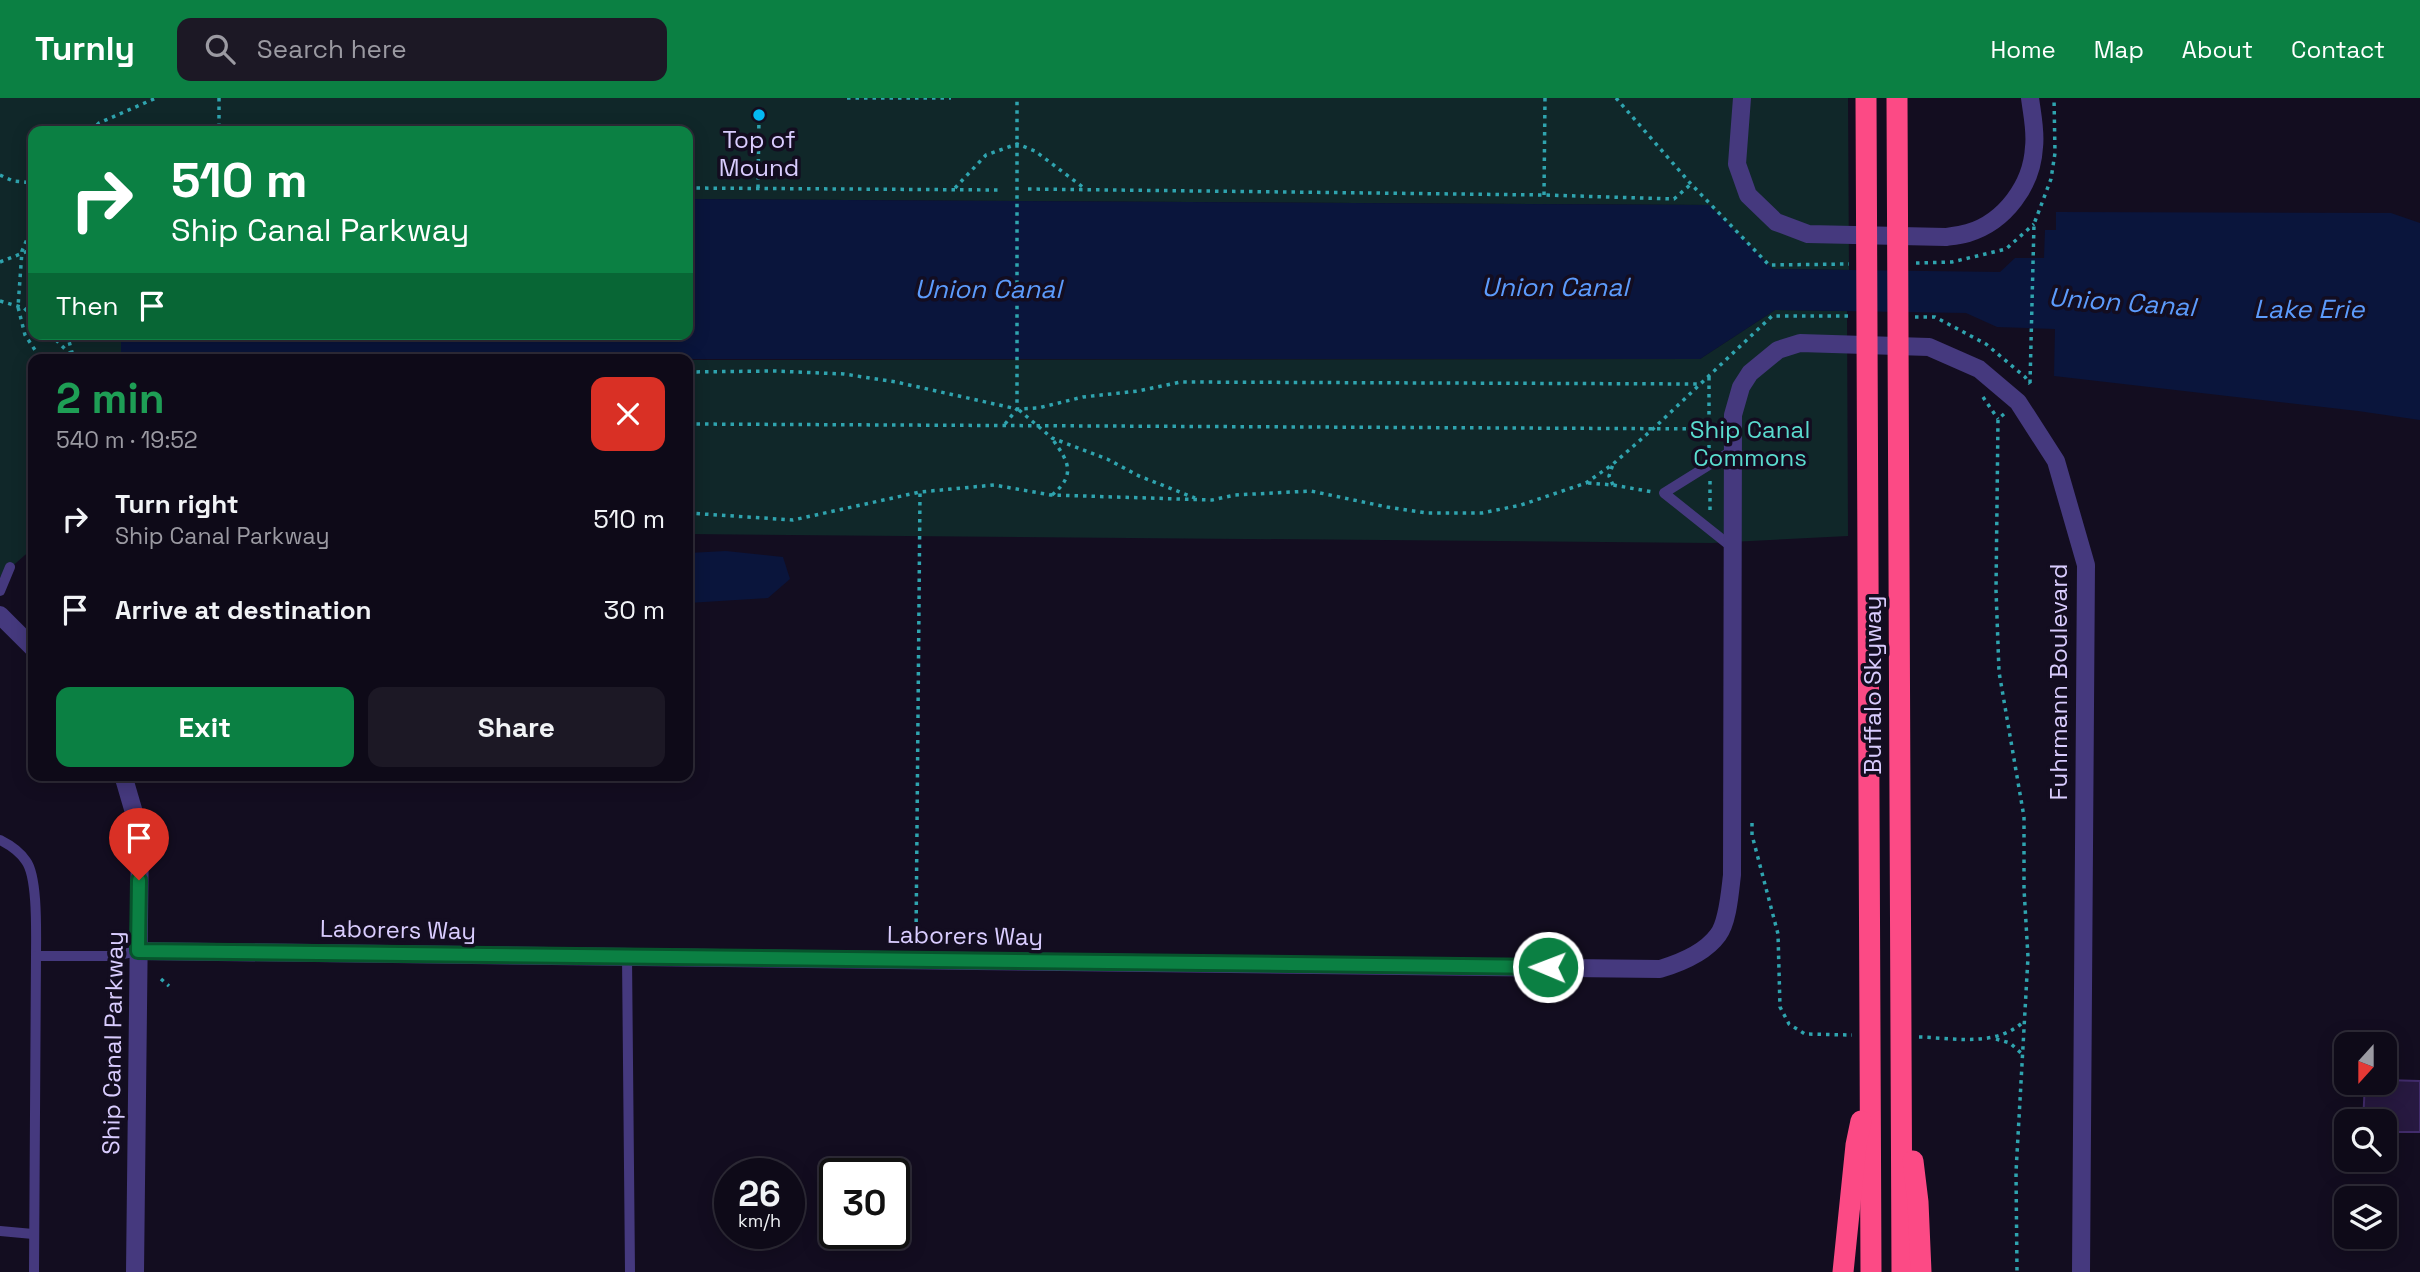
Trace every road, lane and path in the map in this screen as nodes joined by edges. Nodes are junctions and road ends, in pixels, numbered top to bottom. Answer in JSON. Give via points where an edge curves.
{"nodes":[{"id":1,"x":156,"y":98,"type":"edge"},
{"id":2,"x":219,"y":98,"type":"edge"},
{"id":3,"x":847,"y":98,"type":"edge"},
{"id":4,"x":951,"y":98,"type":"edge"},
{"id":5,"x":1017,"y":98,"type":"edge"},
{"id":6,"x":1545,"y":98,"type":"edge"},
{"id":7,"x":1616,"y":98,"type":"edge"},
{"id":8,"x":1742,"y":98,"type":"edge"},
{"id":9,"x":1867,"y":98,"type":"edge"},
{"id":10,"x":1897,"y":98,"type":"edge"},
{"id":11,"x":2030,"y":98,"type":"edge"},
{"id":12,"x":759,"y":115,"type":"dead end"},
{"id":13,"x":96,"y":126,"type":"edge"},
{"id":14,"x":219,"y":126,"type":"edge"},
{"id":15,"x":1017,"y":144,"type":"junction"},
{"id":16,"x":0,"y":175,"type":"edge"},
{"id":17,"x":28,"y":182,"type":"edge"},
{"id":18,"x":1691,"y":184,"type":"junction"},
{"id":19,"x":693,"y":188,"type":"edge"},
{"id":20,"x":758,"y":188,"type":"junction"},
{"id":21,"x":956,"y":188,"type":"junction"},
{"id":22,"x":1084,"y":188,"type":"junction"},
{"id":23,"x":1028,"y":189,"type":"dead end"},
{"id":24,"x":1000,"y":190,"type":"dead end"},
{"id":25,"x":1544,"y":195,"type":"junction"},
{"id":26,"x":28,"y":238,"type":"edge"},
{"id":27,"x":2033,"y":245,"type":"dead end"},
{"id":28,"x":28,"y":252,"type":"edge"},
{"id":29,"x":21,"y":255,"type":"junction"},
{"id":30,"x":0,"y":262,"type":"edge"},
{"id":31,"x":1769,"y":265,"type":"dead end"},
{"id":32,"x":0,"y":301,"type":"edge"},
{"id":33,"x":18,"y":307,"type":"junction"},
{"id":34,"x":28,"y":313,"type":"edge"},
{"id":35,"x":1935,"y":317,"type":"dead end"},
{"id":36,"x":28,"y":340,"type":"edge"},
{"id":37,"x":56,"y":340,"type":"edge"},
{"id":38,"x":70,"y":354,"type":"edge"},
{"id":39,"x":693,"y":372,"type":"edge"},
{"id":40,"x":2030,"y":384,"type":"junction"},
{"id":41,"x":1975,"y":390,"type":"dead end"},
{"id":42,"x":2030,"y":392,"type":"dead end"},
{"id":43,"x":1017,"y":409,"type":"junction"},
{"id":44,"x":2006,"y":413,"type":"dead end"},
{"id":45,"x":1998,"y":419,"type":"junction"},
{"id":46,"x":693,"y":424,"type":"edge"},
{"id":47,"x":1005,"y":425,"type":"junction"},
{"id":48,"x":1036,"y":425,"type":"junction"},
{"id":49,"x":1654,"y":428,"type":"junction"},
{"id":50,"x":1709,"y":428,"type":"dead end"},
{"id":51,"x":1052,"y":438,"type":"junction"},
{"id":52,"x":1733,"y":450,"type":"junction"},
{"id":53,"x":1613,"y":464,"type":"junction"},
{"id":54,"x":1586,"y":483,"type":"junction"},
{"id":55,"x":1613,"y":485,"type":"junction"},
{"id":56,"x":920,"y":492,"type":"junction"},
{"id":57,"x":1654,"y":492,"type":"dead end"},
{"id":58,"x":1051,"y":495,"type":"junction"},
{"id":59,"x":1200,"y":499,"type":"junction"},
{"id":60,"x":693,"y":513,"type":"edge"},
{"id":61,"x":1733,"y":549,"type":"junction"},
{"id":62,"x":10,"y":567,"type":"dead end"},
{"id":63,"x":0,"y":591,"type":"edge"},
{"id":64,"x":0,"y":615,"type":"edge"},
{"id":65,"x":28,"y":643,"type":"edge"},
{"id":66,"x":126,"y":781,"type":"edge"},
{"id":67,"x":1752,"y":822,"type":"dead end"},
{"id":68,"x":0,"y":840,"type":"edge"},
{"id":69,"x":1732,"y":875,"type":"joint"},
{"id":70,"x":916,"y":939,"type":"dead end"},
{"id":71,"x":138,"y":951,"type":"junction"},
{"id":72,"x":36,"y":957,"type":"junction"},
{"id":73,"x":627,"y":957,"type":"junction"},
{"id":74,"x":161,"y":979,"type":"dead end"},
{"id":75,"x":169,"y":986,"type":"dead end"},
{"id":76,"x":2023,"y":1022,"type":"junction"},
{"id":77,"x":1859,"y":1035,"type":"dead end"},
{"id":78,"x":1913,"y":1037,"type":"dead end"},
{"id":79,"x":1994,"y":1039,"type":"junction"},
{"id":80,"x":2021,"y":1053,"type":"junction"},
{"id":81,"x":1870,"y":1078,"type":"junction"},
{"id":82,"x":1902,"y":1079,"type":"junction"},
{"id":83,"x":0,"y":1231,"type":"edge"},
{"id":84,"x":33,"y":1234,"type":"junction"},
{"id":85,"x":34,"y":1272,"type":"edge"},
{"id":86,"x":135,"y":1272,"type":"edge"},
{"id":87,"x":629,"y":1272,"type":"edge"},
{"id":88,"x":1843,"y":1272,"type":"edge"},
{"id":89,"x":1871,"y":1272,"type":"edge"},
{"id":90,"x":1902,"y":1272,"type":"edge"},
{"id":91,"x":1921,"y":1272,"type":"edge"},
{"id":92,"x":2017,"y":1272,"type":"edge"},
{"id":93,"x":2081,"y":1272,"type":"edge"}],
"edges":[{"from":1,"to":13,"type":"path"},
{"from":2,"to":14,"type":"path"},
{"from":3,"to":4,"type":"path"},
{"from":5,"to":15,"type":"path"},
{"from":6,"to":25,"type":"path"},
{"from":7,"to":18,"type":"path"},
{"from":8,"to":11,"type":"street","via":[[1737,164],[1748,195],[1776,222],[1808,234],[1886,236],[1957,235],[1995,219],[2020,191],[2033,161]]},
{"from":9,"to":81,"type":"highway","name":"Buffalo Skyway"},
{"from":10,"to":82,"type":"highway","name":"Buffalo Skyway"},
{"from":12,"to":20,"type":"path"},
{"from":15,"to":21,"type":"path","via":[[986,155]]},
{"from":15,"to":22,"type":"path","via":[[1035,151]]},
{"from":15,"to":43,"type":"path"},
{"from":16,"to":17,"type":"path"},
{"from":18,"to":25,"type":"path","via":[[1674,200]]},
{"from":18,"to":31,"type":"path"},
{"from":19,"to":20,"type":"path"},
{"from":20,"to":21,"type":"path"},
{"from":21,"to":24,"type":"path"},
{"from":22,"to":23,"type":"path"},
{"from":22,"to":25,"type":"path"},
{"from":26,"to":29,"type":"path"},
{"from":27,"to":40,"type":"path"},
{"from":28,"to":29,"type":"path"},
{"from":29,"to":30,"type":"path"},
{"from":29,"to":33,"type":"path"},
{"from":32,"to":33,"type":"path"},
{"from":33,"to":34,"type":"path"},
{"from":33,"to":36,"type":"path"},
{"from":35,"to":40,"type":"path","via":[[1986,344]]},
{"from":37,"to":38,"type":"path"},
{"from":39,"to":43,"type":"path","via":[[844,374]]},
{"from":40,"to":42,"type":"path"},
{"from":41,"to":45,"type":"path"},
{"from":43,"to":47,"type":"path"},
{"from":43,"to":48,"type":"path"},
{"from":43,"to":49,"type":"path","via":[[1181,382],[1699,384]]},
{"from":44,"to":45,"type":"path"},
{"from":45,"to":76,"type":"path","via":[[1999,672],[2024,817],[2028,957]]},
{"from":46,"to":47,"type":"path"},
{"from":47,"to":48,"type":"path"},
{"from":48,"to":49,"type":"path"},
{"from":48,"to":51,"type":"path"},
{"from":49,"to":50,"type":"path"},
{"from":49,"to":53,"type":"path"},
{"from":51,"to":58,"type":"path","via":[[1069,470],[1062,486]]},
{"from":51,"to":59,"type":"path"},
{"from":52,"to":61,"type":"street","name":"Fuhrmann Boulevard"},
{"from":52,"to":61,"type":"lane","via":[[1664,493]]},
{"from":52,"to":93,"type":"street","name":"Fuhrmann Boulevard","via":[[1733,415],[1741,387],[1778,350],[1800,343],[1916,346],[1929,347],[1979,369],[2018,402],[2056,461],[2086,565]]},
{"from":53,"to":54,"type":"path"},
{"from":53,"to":55,"type":"path","via":[[1609,476]]},
{"from":54,"to":55,"type":"path"},
{"from":54,"to":59,"type":"path","via":[[1482,513],[1387,508],[1311,491]]},
{"from":55,"to":57,"type":"path"},
{"from":56,"to":58,"type":"path","via":[[993,485]]},
{"from":56,"to":60,"type":"path","via":[[793,520]]},
{"from":56,"to":70,"type":"path"},
{"from":58,"to":59,"type":"path"},
{"from":61,"to":69,"type":"street","name":"Fuhrmann Boulevard"},
{"from":62,"to":63,"type":"lane"},
{"from":64,"to":65,"type":"street"},
{"from":66,"to":71,"type":"street","name":"Ship Canal Parkway","via":[[139,833]]},
{"from":67,"to":77,"type":"path","via":[[1778,934],[1780,1007],[1789,1024],[1805,1034]]},
{"from":68,"to":72,"type":"lane","via":[[28,862]]},
{"from":69,"to":73,"type":"street","name":"Laborers Way","via":[[1719,934],[1698,952],[1660,969]]},
{"from":71,"to":72,"type":"lane","via":[[113,956]]},
{"from":71,"to":73,"type":"street","name":"Laborers Way"},
{"from":71,"to":86,"type":"street","name":"Ship Canal Parkway"},
{"from":72,"to":84,"type":"lane"},
{"from":73,"to":87,"type":"lane"},
{"from":74,"to":75,"type":"path"},
{"from":76,"to":79,"type":"path"},
{"from":76,"to":80,"type":"path"},
{"from":78,"to":79,"type":"path"},
{"from":79,"to":80,"type":"path","via":[[2010,1043]]},
{"from":80,"to":92,"type":"path"},
{"from":81,"to":88,"type":"highway","via":[[1856,1144]]},
{"from":81,"to":89,"type":"highway","name":"Buffalo Skyway"},
{"from":82,"to":90,"type":"highway","name":"Buffalo Skyway"},
{"from":82,"to":91,"type":"highway","via":[[1918,1202]]},
{"from":83,"to":84,"type":"lane"},
{"from":84,"to":85,"type":"lane"}]}
